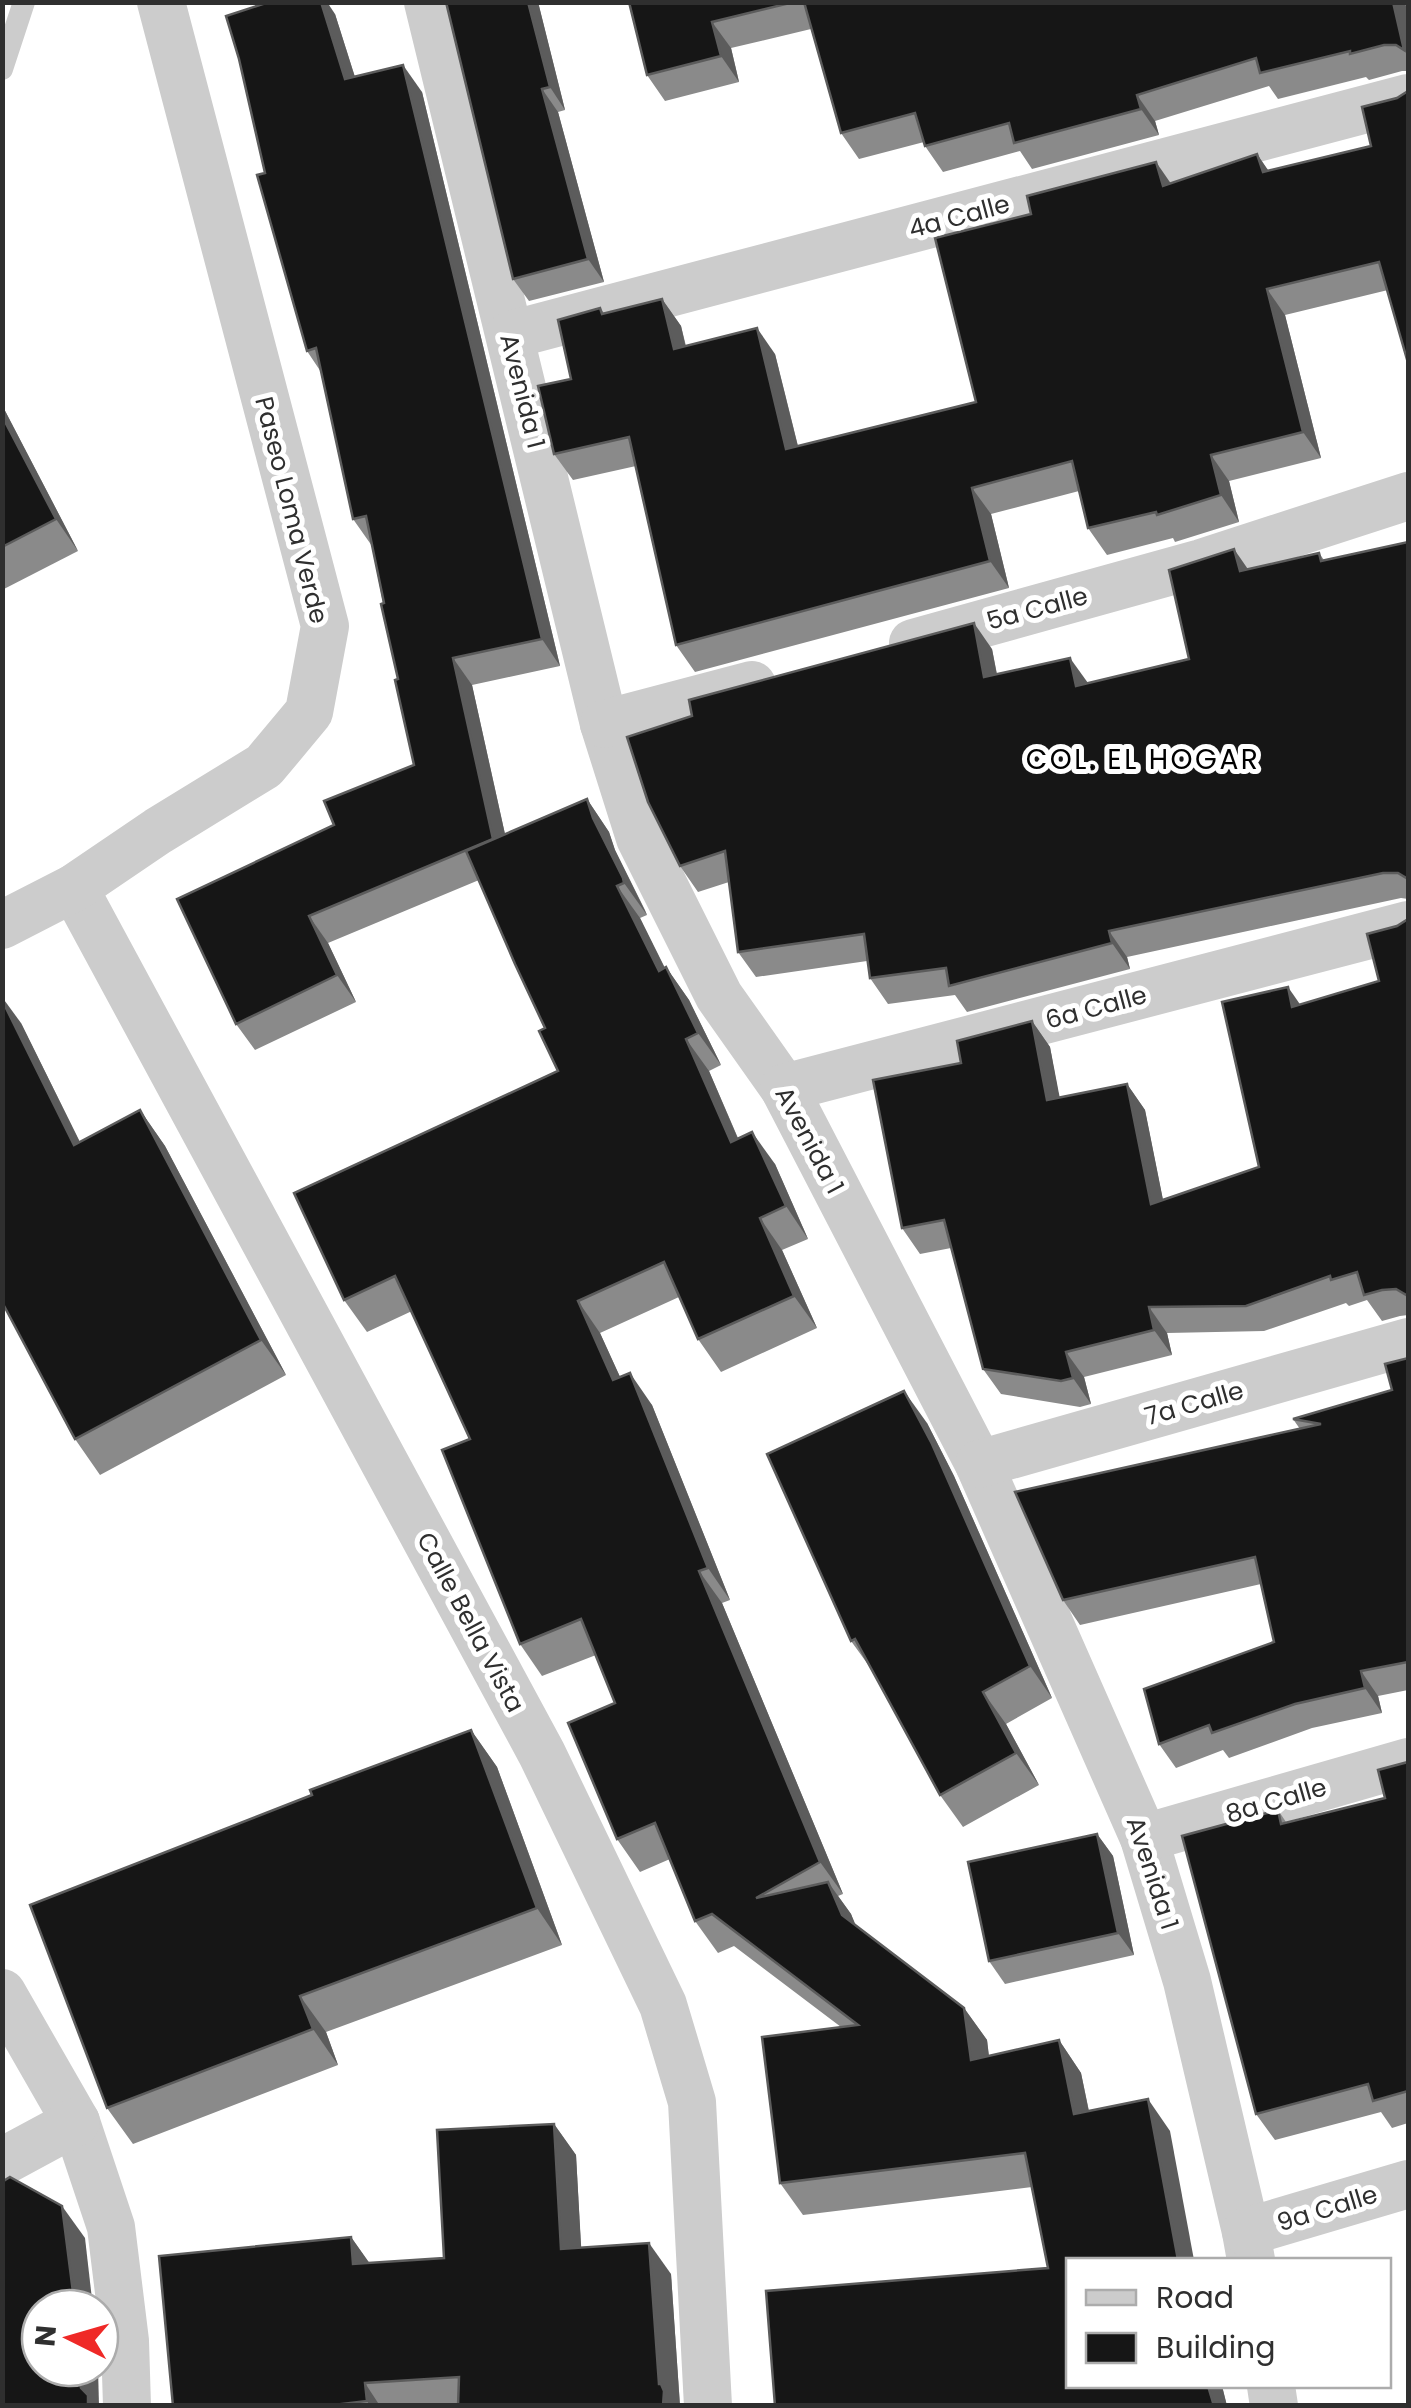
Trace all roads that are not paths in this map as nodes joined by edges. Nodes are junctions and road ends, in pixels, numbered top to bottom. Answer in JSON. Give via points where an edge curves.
{"nodes":[{"id":1,"x":24,"y":2,"type":"edge"},
{"id":2,"x":161,"y":2,"type":"edge"},
{"id":3,"x":428,"y":2,"type":"edge"},
{"id":4,"x":2,"y":69,"type":"edge"},
{"id":5,"x":1408,"y":98,"type":"edge"},
{"id":6,"x":510,"y":336,"type":"junction"},
{"id":7,"x":1408,"y":496,"type":"edge"},
{"id":8,"x":864,"y":656,"type":"edge"},
{"id":9,"x":790,"y":676,"type":"edge"},
{"id":10,"x":604,"y":724,"type":"junction"},
{"id":11,"x":74,"y":888,"type":"junction"},
{"id":12,"x":2,"y":925,"type":"edge"},
{"id":13,"x":1408,"y":925,"type":"edge"},
{"id":14,"x":784,"y":1088,"type":"junction"},
{"id":15,"x":1408,"y":1342,"type":"edge"},
{"id":16,"x":979,"y":1464,"type":"junction"},
{"id":17,"x":1408,"y":1762,"type":"edge"},
{"id":18,"x":1144,"y":1838,"type":"junction"},
{"id":19,"x":2,"y":1993,"type":"edge"},
{"id":20,"x":76,"y":2122,"type":"junction"},
{"id":21,"x":2,"y":2162,"type":"edge"},
{"id":22,"x":1408,"y":2184,"type":"edge"},
{"id":23,"x":1248,"y":2246,"type":"edge"},
{"id":24,"x":127,"y":2406,"type":"edge"},
{"id":25,"x":708,"y":2406,"type":"edge"}],
"edges":[{"from":1,"to":4,"type":"lane"},
{"from":2,"to":11,"type":"street","name":"Paseo Loma Verde","via":[[325,626],[309,712],[264,766]]},
{"from":3,"to":6,"type":"street","name":"Avenida 1"},
{"from":5,"to":6,"type":"street","name":"4a Calle"},
{"from":6,"to":10,"type":"street","name":"Avenida 1"},
{"from":7,"to":8,"type":"street","name":"5a Calle","via":[[1201,563]]},
{"from":9,"to":10,"type":"street"},
{"from":10,"to":14,"type":"street","name":"Avenida 1","via":[[640,838],[719,996]]},
{"from":11,"to":12,"type":"street","name":"Paseo Loma Verde"},
{"from":11,"to":25,"type":"street","name":"Calle Bella Vista","via":[[542,1754],[663,2005],[692,2102]]},
{"from":13,"to":14,"type":"street","name":"6a Calle"},
{"from":14,"to":16,"type":"street","name":"Avenida 1"},
{"from":15,"to":16,"type":"street","name":"7a Calle"},
{"from":16,"to":18,"type":"street","name":"Avenida 1"},
{"from":17,"to":18,"type":"street","name":"8a Calle"},
{"from":18,"to":23,"type":"street","name":"Avenida 1","via":[[1187,1981]]},
{"from":19,"to":20,"type":"street"},
{"from":20,"to":21,"type":"street"},
{"from":20,"to":24,"type":"street","via":[[111,2226]]},
{"from":22,"to":23,"type":"street","name":"9a Calle"}]}
